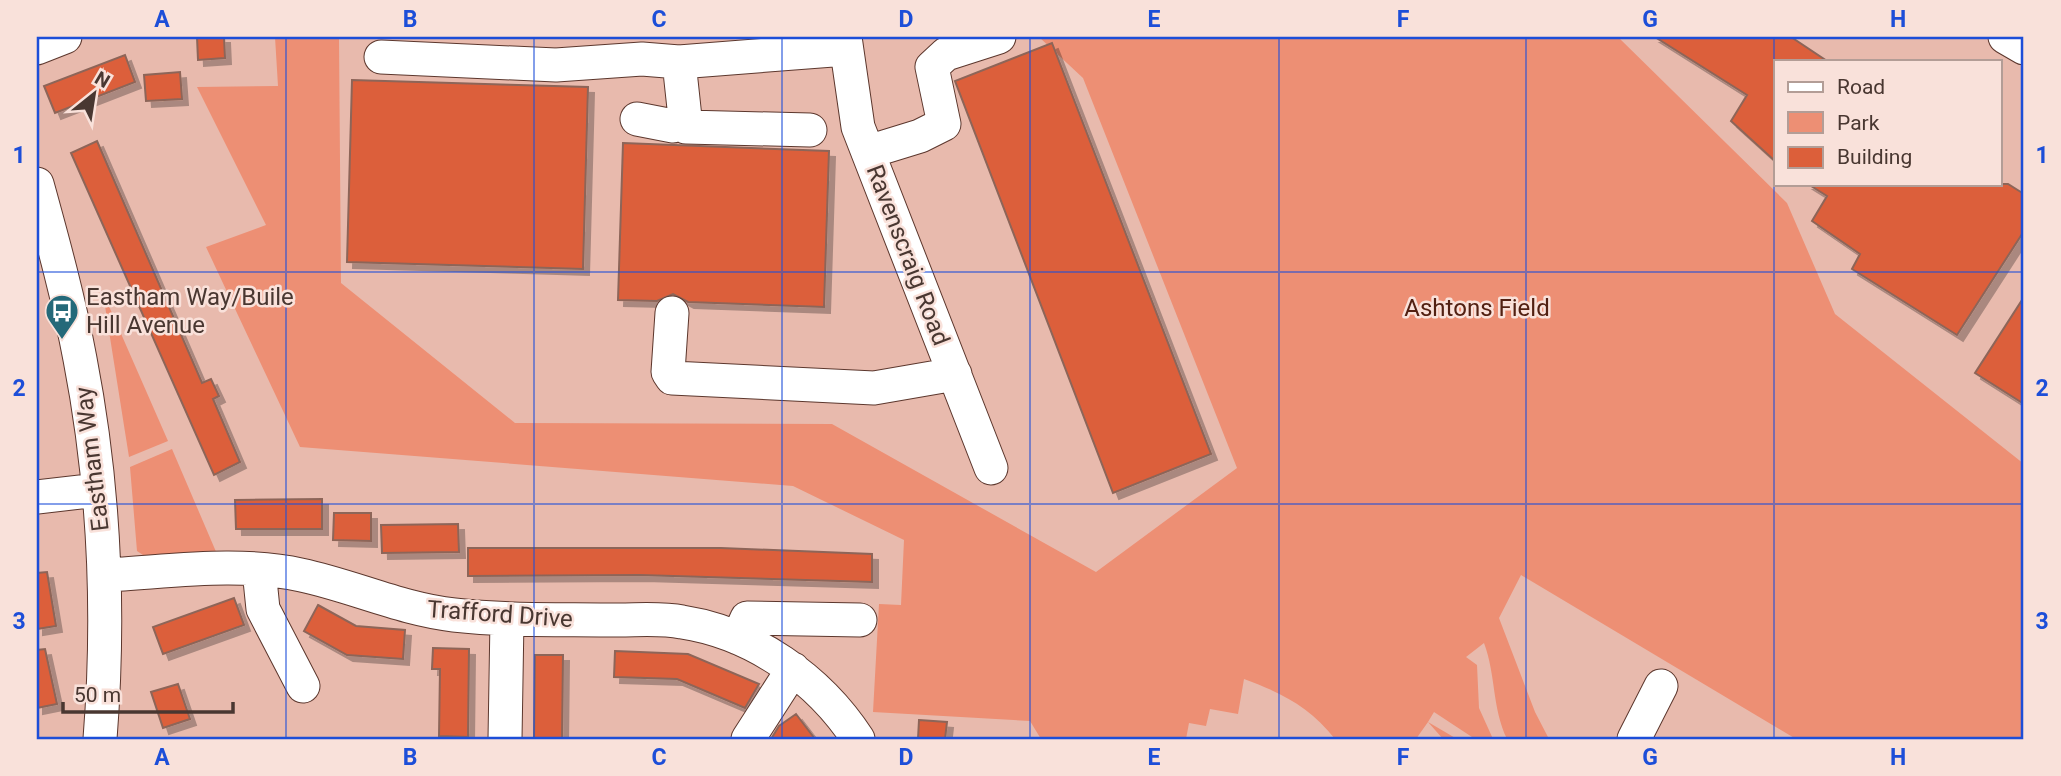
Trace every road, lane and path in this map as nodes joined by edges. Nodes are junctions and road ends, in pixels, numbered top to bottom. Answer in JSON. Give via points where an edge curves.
{"nodes":[{"id":1,"x":65,"y":37,"type":"edge"},
{"id":2,"x":999,"y":37,"type":"edge"},
{"id":3,"x":2005,"y":37,"type":"edge"},
{"id":4,"x":845,"y":43,"type":"edge"},
{"id":5,"x":37,"y":48,"type":"edge"},
{"id":6,"x":2024,"y":48,"type":"edge"},
{"id":7,"x":553,"y":51,"type":"edge"},
{"id":8,"x":381,"y":57,"type":"dead end"},
{"id":9,"x":679,"y":62,"type":"junction"},
{"id":10,"x":636,"y":119,"type":"dead end"},
{"id":11,"x":683,"y":121,"type":"junction"},
{"id":12,"x":810,"y":130,"type":"dead end"},
{"id":13,"x":868,"y":152,"type":"junction"},
{"id":14,"x":37,"y":184,"type":"edge"},
{"id":15,"x":672,"y":313,"type":"dead end"},
{"id":16,"x":954,"y":374,"type":"junction"},
{"id":17,"x":991,"y":468,"type":"dead end"},
{"id":18,"x":98,"y":490,"type":"junction"},
{"id":19,"x":37,"y":497,"type":"edge"},
{"id":20,"x":259,"y":570,"type":"junction"},
{"id":21,"x":105,"y":575,"type":"junction"},
{"id":22,"x":507,"y":619,"type":"junction"},
{"id":23,"x":846,"y":624,"type":"dead end"},
{"id":24,"x":738,"y":638,"type":"junction"},
{"id":25,"x":793,"y":669,"type":"junction"},
{"id":26,"x":303,"y":686,"type":"dead end"},
{"id":27,"x":1648,"y":696,"type":"dead end"},
{"id":28,"x":100,"y":739,"type":"edge"},
{"id":29,"x":505,"y":739,"type":"edge"},
{"id":30,"x":748,"y":739,"type":"edge"},
{"id":31,"x":858,"y":739,"type":"edge"},
{"id":32,"x":1634,"y":739,"type":"edge"}],
"edges":[{"from":1,"to":5,"type":"street"},
{"from":2,"to":13,"type":"street","via":[[946,54],[932,67],[944,124]]},
{"from":3,"to":6,"type":"street"},
{"from":4,"to":9,"type":"street"},
{"from":4,"to":13,"type":"street","name":"Ravenscraig Road","via":[[858,127]]},
{"from":7,"to":8,"type":"street"},
{"from":7,"to":9,"type":"street"},
{"from":9,"to":11,"type":"street"},
{"from":10,"to":11,"type":"street","via":[[673,125]]},
{"from":11,"to":12,"type":"street","via":[[686,127]]},
{"from":13,"to":16,"type":"street","name":"Ravenscraig Road"},
{"from":14,"to":18,"type":"street","name":"Eastham Way","via":[[81,362]]},
{"from":15,"to":16,"type":"street","via":[[668,372],[672,378],[874,388]]},
{"from":16,"to":17,"type":"street","name":"Ravenscraig Road"},
{"from":18,"to":19,"type":"street"},
{"from":18,"to":21,"type":"street","name":"Eastham Way"},
{"from":20,"to":21,"type":"street","name":"Trafford Drive"},
{"from":20,"to":22,"type":"street","name":"Trafford Drive","via":[[298,574],[430,611]]},
{"from":20,"to":26,"type":"street","via":[[263,609]]},
{"from":21,"to":28,"type":"street","name":"Eastham Way"},
{"from":22,"to":24,"type":"street","name":"Trafford Drive","via":[[680,621]]},
{"from":22,"to":29,"type":"street"},
{"from":23,"to":24,"type":"street","via":[[747,618]]},
{"from":24,"to":25,"type":"street","name":"Trafford Drive"},
{"from":25,"to":30,"type":"street"},
{"from":25,"to":31,"type":"street","name":"Trafford Drive","via":[[843,716]]},
{"from":27,"to":32,"type":"street"}]}
